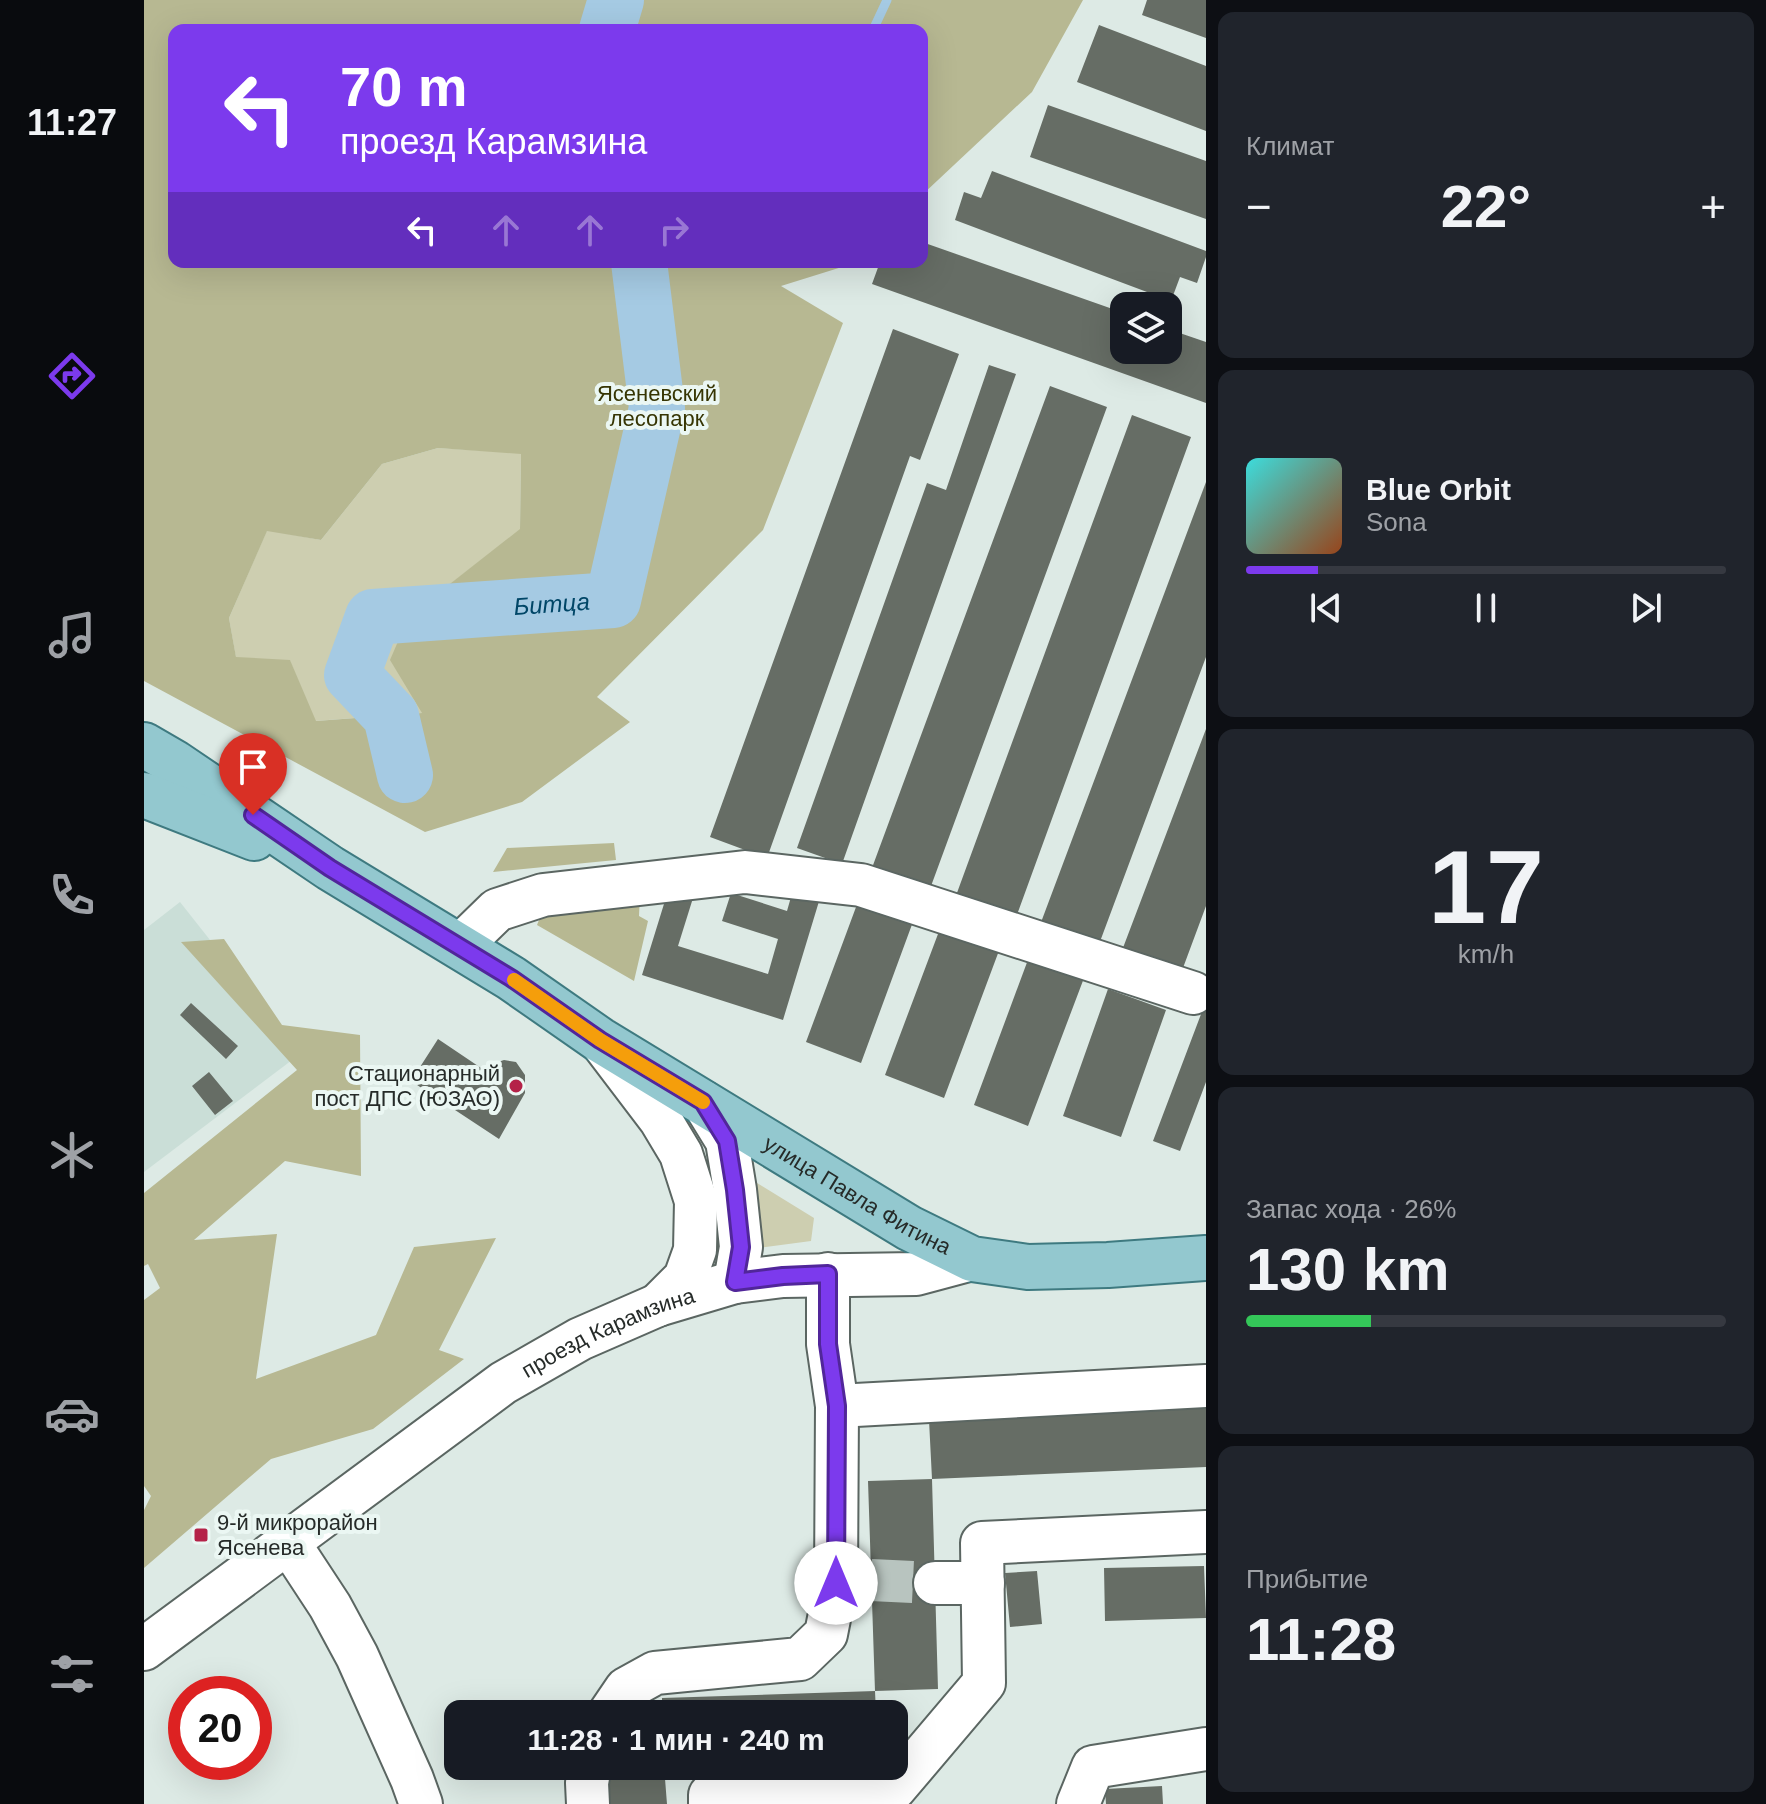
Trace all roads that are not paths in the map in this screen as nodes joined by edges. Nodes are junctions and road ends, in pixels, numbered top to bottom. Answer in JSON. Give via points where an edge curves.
{"nodes":[{"id":1,"x":144,"y":745,"type":"edge"},
{"id":2,"x":144,"y":774,"type":"edge"},
{"id":3,"x":144,"y":795,"type":"edge"},
{"id":4,"x":330,"y":868,"type":"junction"},
{"id":5,"x":460,"y":946,"type":"junction"},
{"id":6,"x":1193,"y":993,"type":"dead end"},
{"id":7,"x":600,"y":1040,"type":"junction"},
{"id":8,"x":703,"y":1102,"type":"junction"},
{"id":9,"x":1206,"y":1258,"type":"edge"},
{"id":10,"x":972,"y":1259,"type":"junction"},
{"id":11,"x":828,"y":1274,"type":"junction"},
{"id":12,"x":735,"y":1282,"type":"junction"},
{"id":13,"x":658,"y":1305,"type":"junction"},
{"id":14,"x":1206,"y":1386,"type":"edge"},
{"id":15,"x":837,"y":1406,"type":"junction"},
{"id":16,"x":1206,"y":1532,"type":"edge"},
{"id":17,"x":288,"y":1542,"type":"junction"},
{"id":18,"x":935,"y":1583,"type":"tunnel mouth"},
{"id":19,"x":983,"y":1583,"type":"junction"},
{"id":20,"x":144,"y":1649,"type":"edge"},
{"id":21,"x":619,"y":1700,"type":"edge"},
{"id":22,"x":1206,"y":1749,"type":"edge"},
{"id":23,"x":588,"y":1780,"type":"edge"},
{"id":24,"x":421,"y":1804,"type":"edge"},
{"id":25,"x":588,"y":1804,"type":"edge"},
{"id":26,"x":710,"y":1804,"type":"edge"},
{"id":27,"x":1078,"y":1804,"type":"edge"}],
"edges":[{"from":1,"to":4,"type":"main road","name":"улица Павла Фитина"},
{"from":2,"to":4,"type":"main road","name":"улица Павла Фитина"},
{"from":3,"to":4,"type":"main road"},
{"from":4,"to":5,"type":"main road","name":"улица Павла Фитина"},
{"from":5,"to":6,"type":"street","via":[[497,910],[543,895],[745,872],[861,885]]},
{"from":5,"to":7,"type":"main road","name":"улица Павла Фитина"},
{"from":7,"to":8,"type":"main road","name":"улица Павла Фитина"},
{"from":7,"to":13,"type":"street","name":"улица Павла Фитина","via":[[681,1154],[696,1201],[695,1250],[685,1278]]},
{"from":8,"to":10,"type":"main road","name":"улица Павла Фитина","via":[[909,1228]]},
{"from":8,"to":12,"type":"street","name":"улица Павла Фитина","via":[[727,1141],[741,1247]]},
{"from":9,"to":10,"type":"main road","name":"проезд Карамзина","via":[[1028,1267]]},
{"from":10,"to":11,"type":"street","name":"проезд Карамзина","via":[[916,1274]]},
{"from":11,"to":12,"type":"street","name":"проезд Карамзина"},
{"from":11,"to":15,"type":"street","via":[[828,1344]]},
{"from":12,"to":13,"type":"street","name":"проезд Карамзина"},
{"from":13,"to":17,"type":"street","name":"проезд Карамзина","via":[[580,1339],[503,1383]]},
{"from":14,"to":15,"type":"street"},
{"from":15,"to":21,"type":"street","via":[[853,1582],[826,1634],[800,1659],[655,1673],[626,1689]]},
{"from":16,"to":19,"type":"street","via":[[982,1543]]},
{"from":17,"to":20,"type":"street","name":"проезд Карамзина"},
{"from":17,"to":24,"type":"street","via":[[357,1656]]},
{"from":18,"to":19,"type":"street"},
{"from":19,"to":26,"type":"street","via":[[984,1683],[895,1788],[710,1795]]},
{"from":22,"to":27,"type":"street","via":[[1093,1767]]},
{"from":23,"to":25,"type":"street"}]}
